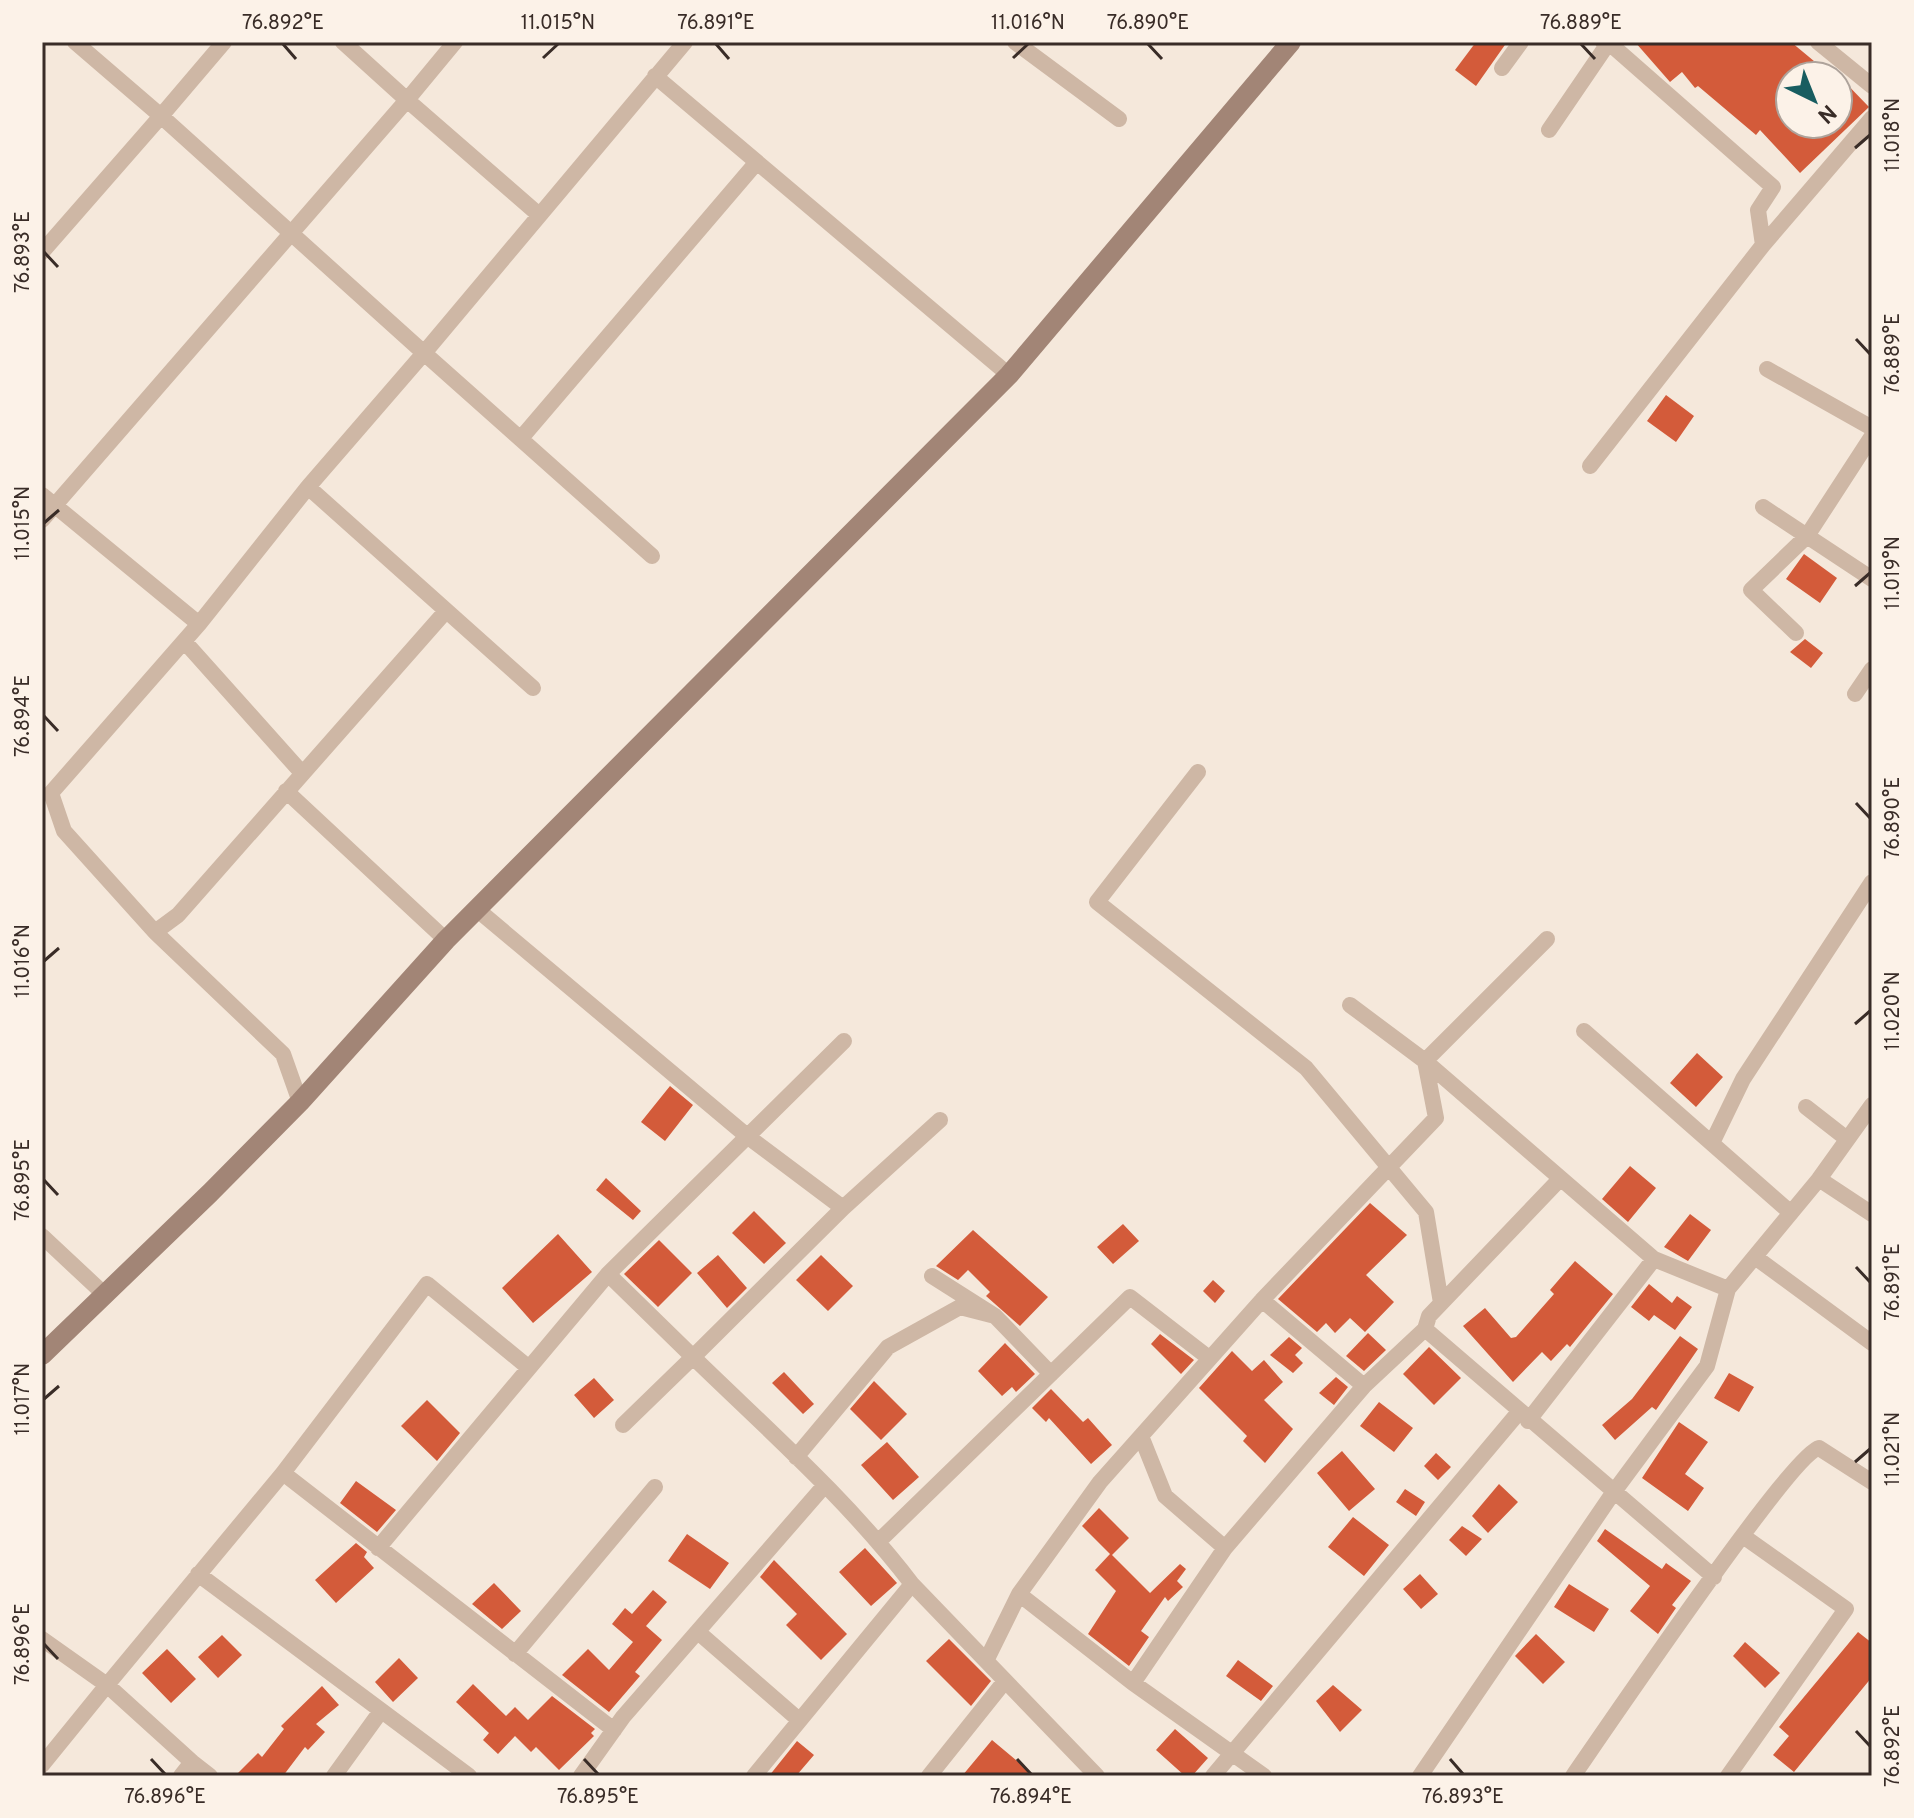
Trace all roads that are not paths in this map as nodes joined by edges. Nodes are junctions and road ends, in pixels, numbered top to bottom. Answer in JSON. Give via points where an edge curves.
{"nodes":[{"id":1,"x":75,"y":42,"type":"edge"},
{"id":2,"x":224,"y":42,"type":"edge"},
{"id":3,"x":343,"y":42,"type":"edge"},
{"id":4,"x":455,"y":42,"type":"edge"},
{"id":5,"x":685,"y":42,"type":"edge"},
{"id":6,"x":1015,"y":42,"type":"edge"},
{"id":7,"x":1291,"y":42,"type":"edge"},
{"id":8,"x":1521,"y":42,"type":"edge"},
{"id":9,"x":1818,"y":42,"type":"edge"},
{"id":10,"x":1606,"y":43,"type":"edge"},
{"id":11,"x":1502,"y":68,"type":"dead end"},
{"id":12,"x":655,"y":76,"type":"junction"},
{"id":13,"x":1872,"y":86,"type":"edge"},
{"id":14,"x":407,"y":100,"type":"junction"},
{"id":15,"x":161,"y":116,"type":"junction"},
{"id":16,"x":1872,"y":118,"type":"edge"},
{"id":17,"x":1119,"y":119,"type":"dead end"},
{"id":18,"x":1549,"y":130,"type":"dead end"},
{"id":19,"x":757,"y":162,"type":"junction"},
{"id":20,"x":538,"y":214,"type":"junction"},
{"id":21,"x":291,"y":235,"type":"junction"},
{"id":22,"x":1763,"y":245,"type":"junction"},
{"id":23,"x":42,"y":252,"type":"edge"},
{"id":24,"x":424,"y":353,"type":"junction"},
{"id":25,"x":1767,"y":369,"type":"dead end"},
{"id":26,"x":1009,"y":375,"type":"junction"},
{"id":27,"x":1872,"y":428,"type":"edge"},
{"id":28,"x":1872,"y":436,"type":"edge"},
{"id":29,"x":522,"y":437,"type":"junction"},
{"id":30,"x":1590,"y":466,"type":"dead end"},
{"id":31,"x":308,"y":487,"type":"junction"},
{"id":32,"x":49,"y":500,"type":"edge"},
{"id":33,"x":1763,"y":507,"type":"dead end"},
{"id":34,"x":42,"y":520,"type":"edge"},
{"id":35,"x":1807,"y":536,"type":"junction"},
{"id":36,"x":652,"y":556,"type":"dead end"},
{"id":37,"x":1872,"y":579,"type":"edge"},
{"id":38,"x":446,"y":611,"type":"junction"},
{"id":39,"x":199,"y":624,"type":"junction"},
{"id":40,"x":1796,"y":633,"type":"dead end"},
{"id":41,"x":184,"y":641,"type":"junction"},
{"id":42,"x":1872,"y":669,"type":"edge"},
{"id":43,"x":533,"y":688,"type":"dead end"},
{"id":44,"x":1855,"y":694,"type":"dead end"},
{"id":45,"x":1198,"y":772,"type":"dead end"},
{"id":46,"x":302,"y":773,"type":"junction"},
{"id":47,"x":47,"y":790,"type":"edge"},
{"id":48,"x":286,"y":791,"type":"junction"},
{"id":49,"x":1872,"y":882,"type":"edge"},
{"id":50,"x":479,"y":911,"type":"junction"},
{"id":51,"x":155,"y":932,"type":"junction"},
{"id":52,"x":1547,"y":939,"type":"dead end"},
{"id":53,"x":446,"y":940,"type":"junction"},
{"id":54,"x":1350,"y":1005,"type":"dead end"},
{"id":55,"x":1584,"y":1031,"type":"dead end"},
{"id":56,"x":844,"y":1041,"type":"dead end"},
{"id":57,"x":1425,"y":1061,"type":"junction"},
{"id":58,"x":300,"y":1102,"type":"junction"},
{"id":59,"x":1872,"y":1105,"type":"edge"},
{"id":60,"x":1806,"y":1107,"type":"dead end"},
{"id":61,"x":940,"y":1120,"type":"dead end"},
{"id":62,"x":747,"y":1136,"type":"junction"},
{"id":63,"x":1847,"y":1139,"type":"junction"},
{"id":64,"x":1712,"y":1143,"type":"junction"},
{"id":65,"x":1389,"y":1168,"type":"junction"},
{"id":66,"x":1560,"y":1179,"type":"junction"},
{"id":67,"x":1819,"y":1179,"type":"junction"},
{"id":68,"x":843,"y":1208,"type":"junction"},
{"id":69,"x":1791,"y":1213,"type":"junction"},
{"id":70,"x":1872,"y":1214,"type":"edge"},
{"id":71,"x":42,"y":1236,"type":"edge"},
{"id":72,"x":1755,"y":1257,"type":"junction"},
{"id":73,"x":1654,"y":1259,"type":"junction"},
{"id":74,"x":608,"y":1274,"type":"junction"},
{"id":75,"x":932,"y":1276,"type":"dead end"},
{"id":76,"x":1728,"y":1289,"type":"junction"},
{"id":77,"x":104,"y":1294,"type":"junction"},
{"id":78,"x":1262,"y":1300,"type":"junction"},
{"id":79,"x":1441,"y":1303,"type":"junction"},
{"id":80,"x":995,"y":1316,"type":"junction"},
{"id":81,"x":1425,"y":1329,"type":"junction"},
{"id":82,"x":1872,"y":1343,"type":"edge"},
{"id":83,"x":42,"y":1355,"type":"edge"},
{"id":84,"x":693,"y":1357,"type":"junction"},
{"id":85,"x":1209,"y":1358,"type":"junction"},
{"id":86,"x":529,"y":1368,"type":"junction"},
{"id":87,"x":1051,"y":1374,"type":"junction"},
{"id":88,"x":1364,"y":1386,"type":"junction"},
{"id":89,"x":1523,"y":1416,"type":"junction"},
{"id":90,"x":623,"y":1425,"type":"dead end"},
{"id":91,"x":1141,"y":1436,"type":"junction"},
{"id":92,"x":796,"y":1457,"type":"junction"},
{"id":93,"x":283,"y":1473,"type":"junction"},
{"id":94,"x":1872,"y":1482,"type":"edge"},
{"id":95,"x":825,"y":1485,"type":"junction"},
{"id":96,"x":655,"y":1487,"type":"dead end"},
{"id":97,"x":1613,"y":1493,"type":"junction"},
{"id":98,"x":1743,"y":1536,"type":"junction"},
{"id":99,"x":879,"y":1541,"type":"junction"},
{"id":100,"x":378,"y":1548,"type":"junction"},
{"id":101,"x":1225,"y":1548,"type":"junction"},
{"id":102,"x":198,"y":1574,"type":"junction"},
{"id":103,"x":1714,"y":1577,"type":"junction"},
{"id":104,"x":912,"y":1584,"type":"junction"},
{"id":105,"x":1019,"y":1594,"type":"junction"},
{"id":106,"x":698,"y":1632,"type":"junction"},
{"id":107,"x":42,"y":1639,"type":"edge"},
{"id":108,"x":515,"y":1654,"type":"junction"},
{"id":109,"x":986,"y":1661,"type":"junction"},
{"id":110,"x":1005,"y":1681,"type":"junction"},
{"id":111,"x":1133,"y":1683,"type":"junction"},
{"id":112,"x":107,"y":1685,"type":"junction"},
{"id":113,"x":381,"y":1711,"type":"junction"},
{"id":114,"x":799,"y":1720,"type":"junction"},
{"id":115,"x":614,"y":1730,"type":"junction"},
{"id":116,"x":1234,"y":1756,"type":"junction"},
{"id":117,"x":192,"y":1762,"type":"junction"},
{"id":118,"x":42,"y":1765,"type":"edge"},
{"id":119,"x":181,"y":1776,"type":"edge"},
{"id":120,"x":210,"y":1776,"type":"edge"},
{"id":121,"x":334,"y":1776,"type":"edge"},
{"id":122,"x":469,"y":1776,"type":"edge"},
{"id":123,"x":581,"y":1776,"type":"edge"},
{"id":124,"x":754,"y":1776,"type":"edge"},
{"id":125,"x":929,"y":1776,"type":"edge"},
{"id":126,"x":1097,"y":1776,"type":"edge"},
{"id":127,"x":1213,"y":1776,"type":"edge"},
{"id":128,"x":1264,"y":1776,"type":"edge"},
{"id":129,"x":1420,"y":1776,"type":"edge"},
{"id":130,"x":1573,"y":1776,"type":"edge"},
{"id":131,"x":1728,"y":1776,"type":"edge"}],
"edges":[{"from":1,"to":15,"type":"street"},
{"from":2,"to":15,"type":"street"},
{"from":3,"to":14,"type":"street"},
{"from":4,"to":14,"type":"street"},
{"from":5,"to":12,"type":"street"},
{"from":6,"to":17,"type":"street"},
{"from":7,"to":26,"type":"street"},
{"from":8,"to":11,"type":"street"},
{"from":9,"to":13,"type":"street"},
{"from":10,"to":18,"type":"street"},
{"from":10,"to":22,"type":"street","via":[[1773,187],[1758,210]]},
{"from":12,"to":19,"type":"street"},
{"from":12,"to":20,"type":"street"},
{"from":14,"to":20,"type":"street"},
{"from":14,"to":21,"type":"street"},
{"from":15,"to":21,"type":"street"},
{"from":15,"to":23,"type":"street"},
{"from":16,"to":22,"type":"street"},
{"from":19,"to":26,"type":"street"},
{"from":19,"to":29,"type":"street"},
{"from":20,"to":24,"type":"street"},
{"from":21,"to":24,"type":"street"},
{"from":21,"to":32,"type":"street"},
{"from":22,"to":30,"type":"street"},
{"from":24,"to":29,"type":"street"},
{"from":24,"to":31,"type":"street"},
{"from":25,"to":27,"type":"street"},
{"from":26,"to":50,"type":"street"},
{"from":28,"to":35,"type":"street"},
{"from":29,"to":36,"type":"street"},
{"from":31,"to":38,"type":"street"},
{"from":31,"to":39,"type":"street"},
{"from":32,"to":34,"type":"street"},
{"from":32,"to":39,"type":"street"},
{"from":33,"to":35,"type":"street"},
{"from":35,"to":37,"type":"street"},
{"from":35,"to":40,"type":"street","via":[[1751,590]]},
{"from":38,"to":43,"type":"street"},
{"from":38,"to":46,"type":"street"},
{"from":39,"to":41,"type":"street"},
{"from":41,"to":46,"type":"street"},
{"from":41,"to":47,"type":"street"},
{"from":42,"to":44,"type":"street"},
{"from":45,"to":65,"type":"street","via":[[1097,902],[1306,1068]]},
{"from":46,"to":48,"type":"street"},
{"from":47,"to":51,"type":"street","via":[[64,831]]},
{"from":48,"to":51,"type":"street","via":[[178,915]]},
{"from":48,"to":53,"type":"street"},
{"from":49,"to":64,"type":"street","via":[[1743,1079]]},
{"from":50,"to":53,"type":"street"},
{"from":50,"to":62,"type":"street"},
{"from":51,"to":58,"type":"street","via":[[283,1054]]},
{"from":52,"to":57,"type":"street"},
{"from":53,"to":58,"type":"street"},
{"from":54,"to":57,"type":"street"},
{"from":55,"to":64,"type":"street"},
{"from":56,"to":62,"type":"street"},
{"from":57,"to":65,"type":"street","via":[[1436,1118]]},
{"from":57,"to":66,"type":"street"},
{"from":58,"to":77,"type":"street"},
{"from":59,"to":63,"type":"street"},
{"from":60,"to":63,"type":"street"},
{"from":61,"to":68,"type":"street"},
{"from":62,"to":68,"type":"street"},
{"from":62,"to":74,"type":"street"},
{"from":63,"to":67,"type":"street"},
{"from":64,"to":69,"type":"street"},
{"from":65,"to":78,"type":"street"},
{"from":65,"to":79,"type":"street","via":[[1426,1212]]},
{"from":66,"to":73,"type":"street"},
{"from":66,"to":79,"type":"street"},
{"from":67,"to":69,"type":"street"},
{"from":67,"to":70,"type":"street"},
{"from":68,"to":84,"type":"street"},
{"from":69,"to":72,"type":"street"},
{"from":71,"to":77,"type":"street"},
{"from":72,"to":76,"type":"street"},
{"from":72,"to":82,"type":"street"},
{"from":73,"to":76,"type":"street"},
{"from":73,"to":89,"type":"street"},
{"from":74,"to":84,"type":"street"},
{"from":74,"to":86,"type":"street"},
{"from":75,"to":80,"type":"street"},
{"from":76,"to":97,"type":"street","via":[[1707,1366]]},
{"from":77,"to":83,"type":"street"},
{"from":78,"to":85,"type":"street"},
{"from":78,"to":88,"type":"street"},
{"from":79,"to":81,"type":"street"},
{"from":80,"to":87,"type":"street"},
{"from":80,"to":92,"type":"street","via":[[960,1307],[888,1347]]},
{"from":81,"to":88,"type":"street"},
{"from":81,"to":89,"type":"street"},
{"from":84,"to":90,"type":"street"},
{"from":84,"to":92,"type":"street"},
{"from":85,"to":87,"type":"street","via":[[1130,1297]]},
{"from":85,"to":91,"type":"street"},
{"from":86,"to":93,"type":"street","via":[[427,1284]]},
{"from":86,"to":100,"type":"street"},
{"from":87,"to":99,"type":"street"},
{"from":88,"to":101,"type":"street"},
{"from":89,"to":97,"type":"street"},
{"from":89,"to":116,"type":"street"},
{"from":91,"to":101,"type":"street","via":[[1165,1496]]},
{"from":91,"to":105,"type":"street","via":[[1100,1482]]},
{"from":92,"to":95,"type":"street"},
{"from":93,"to":100,"type":"street"},
{"from":93,"to":102,"type":"street"},
{"from":94,"to":98,"type":"street","via":[[1819,1448],[1812,1450]]},
{"from":95,"to":99,"type":"street"},
{"from":95,"to":106,"type":"street"},
{"from":96,"to":108,"type":"street"},
{"from":97,"to":103,"type":"street"},
{"from":97,"to":129,"type":"street"},
{"from":98,"to":103,"type":"street"},
{"from":98,"to":131,"type":"street","via":[[1846,1609]]},
{"from":99,"to":104,"type":"street"},
{"from":100,"to":108,"type":"street"},
{"from":101,"to":111,"type":"street"},
{"from":102,"to":112,"type":"street"},
{"from":102,"to":113,"type":"street"},
{"from":103,"to":130,"type":"street"},
{"from":104,"to":109,"type":"street"},
{"from":104,"to":114,"type":"street"},
{"from":105,"to":109,"type":"street"},
{"from":105,"to":111,"type":"street"},
{"from":106,"to":114,"type":"street"},
{"from":106,"to":115,"type":"street"},
{"from":107,"to":112,"type":"street"},
{"from":108,"to":115,"type":"street"},
{"from":109,"to":110,"type":"street"},
{"from":110,"to":125,"type":"street"},
{"from":110,"to":126,"type":"street"},
{"from":111,"to":116,"type":"street"},
{"from":112,"to":117,"type":"street"},
{"from":112,"to":118,"type":"street"},
{"from":113,"to":121,"type":"street"},
{"from":113,"to":122,"type":"street"},
{"from":114,"to":124,"type":"street"},
{"from":115,"to":123,"type":"street"},
{"from":116,"to":127,"type":"street"},
{"from":116,"to":128,"type":"street"},
{"from":117,"to":119,"type":"street"},
{"from":117,"to":120,"type":"street"}]}
